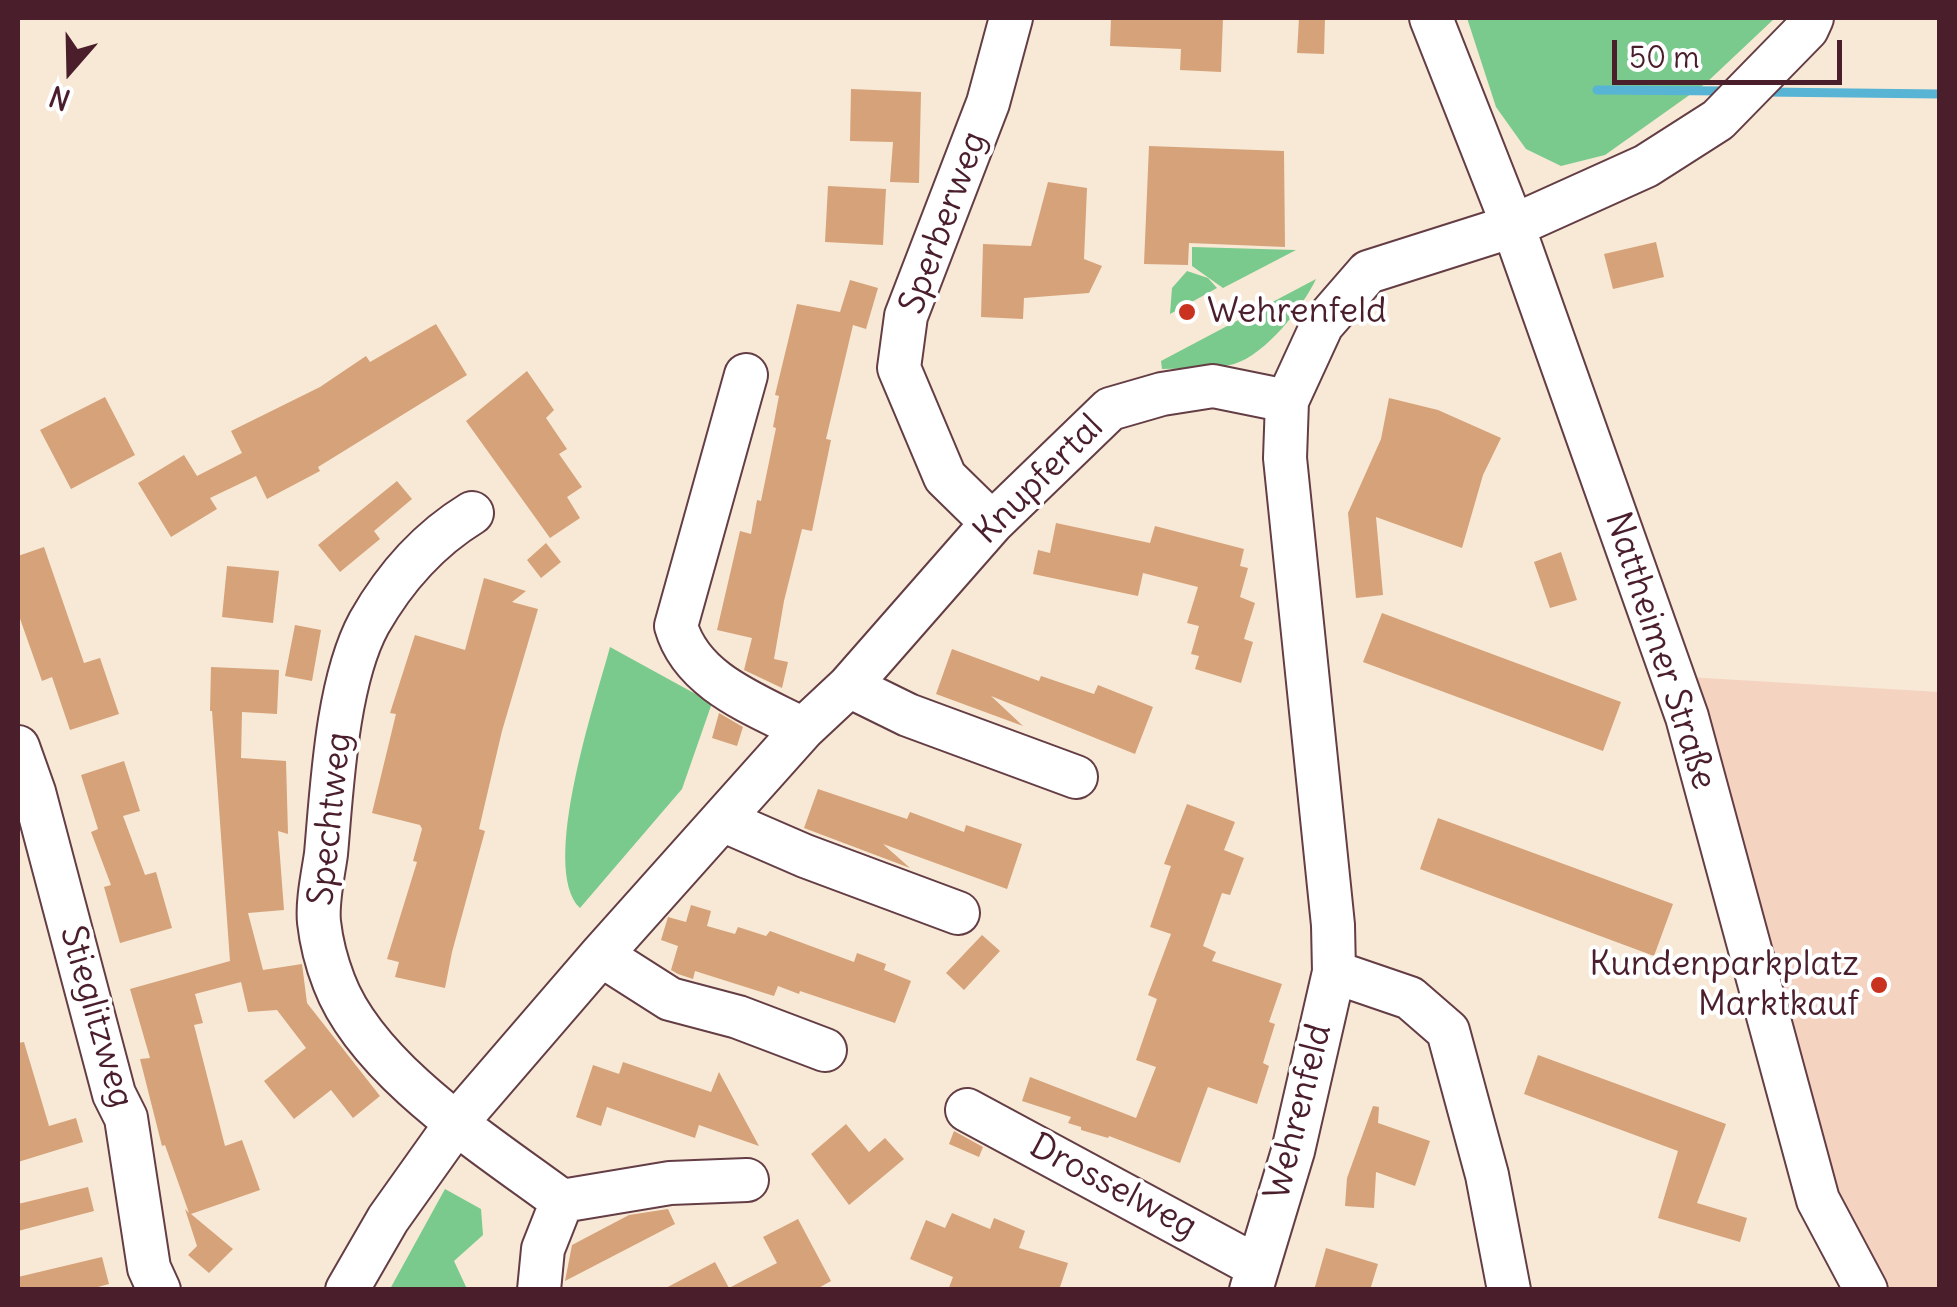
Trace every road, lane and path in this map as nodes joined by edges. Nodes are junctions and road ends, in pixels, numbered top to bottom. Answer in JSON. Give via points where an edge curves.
{"nodes":[{"id":1,"x":1011,"y":18,"type":"edge"},
{"id":2,"x":1431,"y":18,"type":"edge"},
{"id":3,"x":1812,"y":18,"type":"edge"},
{"id":4,"x":1512,"y":226,"type":"junction"},
{"id":5,"x":746,"y":375,"type":"dead end"},
{"id":6,"x":1287,"y":401,"type":"junction"},
{"id":7,"x":472,"y":513,"type":"dead end"},
{"id":8,"x":992,"y":523,"type":"junction"},
{"id":9,"x":849,"y":686,"type":"junction"},
{"id":10,"x":803,"y":730,"type":"junction"},
{"id":11,"x":18,"y":747,"type":"edge"},
{"id":12,"x":1076,"y":777,"type":"dead end"},
{"id":13,"x":722,"y":820,"type":"junction"},
{"id":14,"x":958,"y":913,"type":"dead end"},
{"id":15,"x":601,"y":955,"type":"junction"},
{"id":16,"x":1334,"y":972,"type":"junction"},
{"id":17,"x":824,"y":1050,"type":"dead end"},
{"id":18,"x":967,"y":1110,"type":"dead end"},
{"id":19,"x":457,"y":1122,"type":"junction"},
{"id":20,"x":747,"y":1180,"type":"dead end"},
{"id":21,"x":562,"y":1201,"type":"junction"},
{"id":22,"x":1254,"y":1278,"type":"edge"},
{"id":23,"x":160,"y":1290,"type":"edge"},
{"id":24,"x":347,"y":1290,"type":"edge"},
{"id":25,"x":539,"y":1290,"type":"edge"},
{"id":26,"x":1509,"y":1290,"type":"edge"},
{"id":27,"x":1866,"y":1290,"type":"edge"}],
"edges":[{"from":1,"to":8,"type":"street","name":"Sperberweg","via":[[988,103],[906,316],[899,368],[945,477]]},
{"from":2,"to":4,"type":"street","name":"Nattheimer Straße"},
{"from":3,"to":4,"type":"street","name":"Wehrenfeld","via":[[1718,120],[1646,166]]},
{"from":4,"to":6,"type":"street","name":"Wehrenfeld","via":[[1368,272],[1322,324]]},
{"from":4,"to":27,"type":"street","name":"Nattheimer Straße","via":[[1687,717],[1818,1200]]},
{"from":5,"to":10,"type":"street","via":[[676,626],[693,661],[724,688]]},
{"from":6,"to":8,"type":"street","name":"Knupfertal","via":[[1213,386],[1110,410]]},
{"from":6,"to":16,"type":"street","name":"Wehrenfeld","via":[[1285,458]]},
{"from":7,"to":19,"type":"street","name":"Spechtweg","via":[[400,575],[368,626],[348,678],[319,921],[334,982],[362,1031],[389,1064]]},
{"from":8,"to":9,"type":"street","name":"Knupfertal"},
{"from":9,"to":10,"type":"street","name":"Knupfertal"},
{"from":9,"to":12,"type":"street"},
{"from":10,"to":13,"type":"street","name":"Knupfertal"},
{"from":11,"to":23,"type":"street","name":"Stieglitzweg","via":[[126,1118],[149,1268]]},
{"from":13,"to":14,"type":"street"},
{"from":13,"to":15,"type":"street","name":"Knupfertal"},
{"from":15,"to":17,"type":"street","via":[[670,999]]},
{"from":15,"to":19,"type":"street","name":"Knupfertal"},
{"from":16,"to":22,"type":"street","name":"Wehrenfeld","via":[[1293,1152]]},
{"from":16,"to":26,"type":"street","via":[[1410,998],[1448,1031],[1488,1175]]},
{"from":18,"to":22,"type":"street","name":"Drosselweg"},
{"from":19,"to":21,"type":"street"},
{"from":19,"to":24,"type":"street","name":"Knupfertal"},
{"from":20,"to":21,"type":"street"},
{"from":21,"to":25,"type":"street","via":[[544,1249]]}]}
